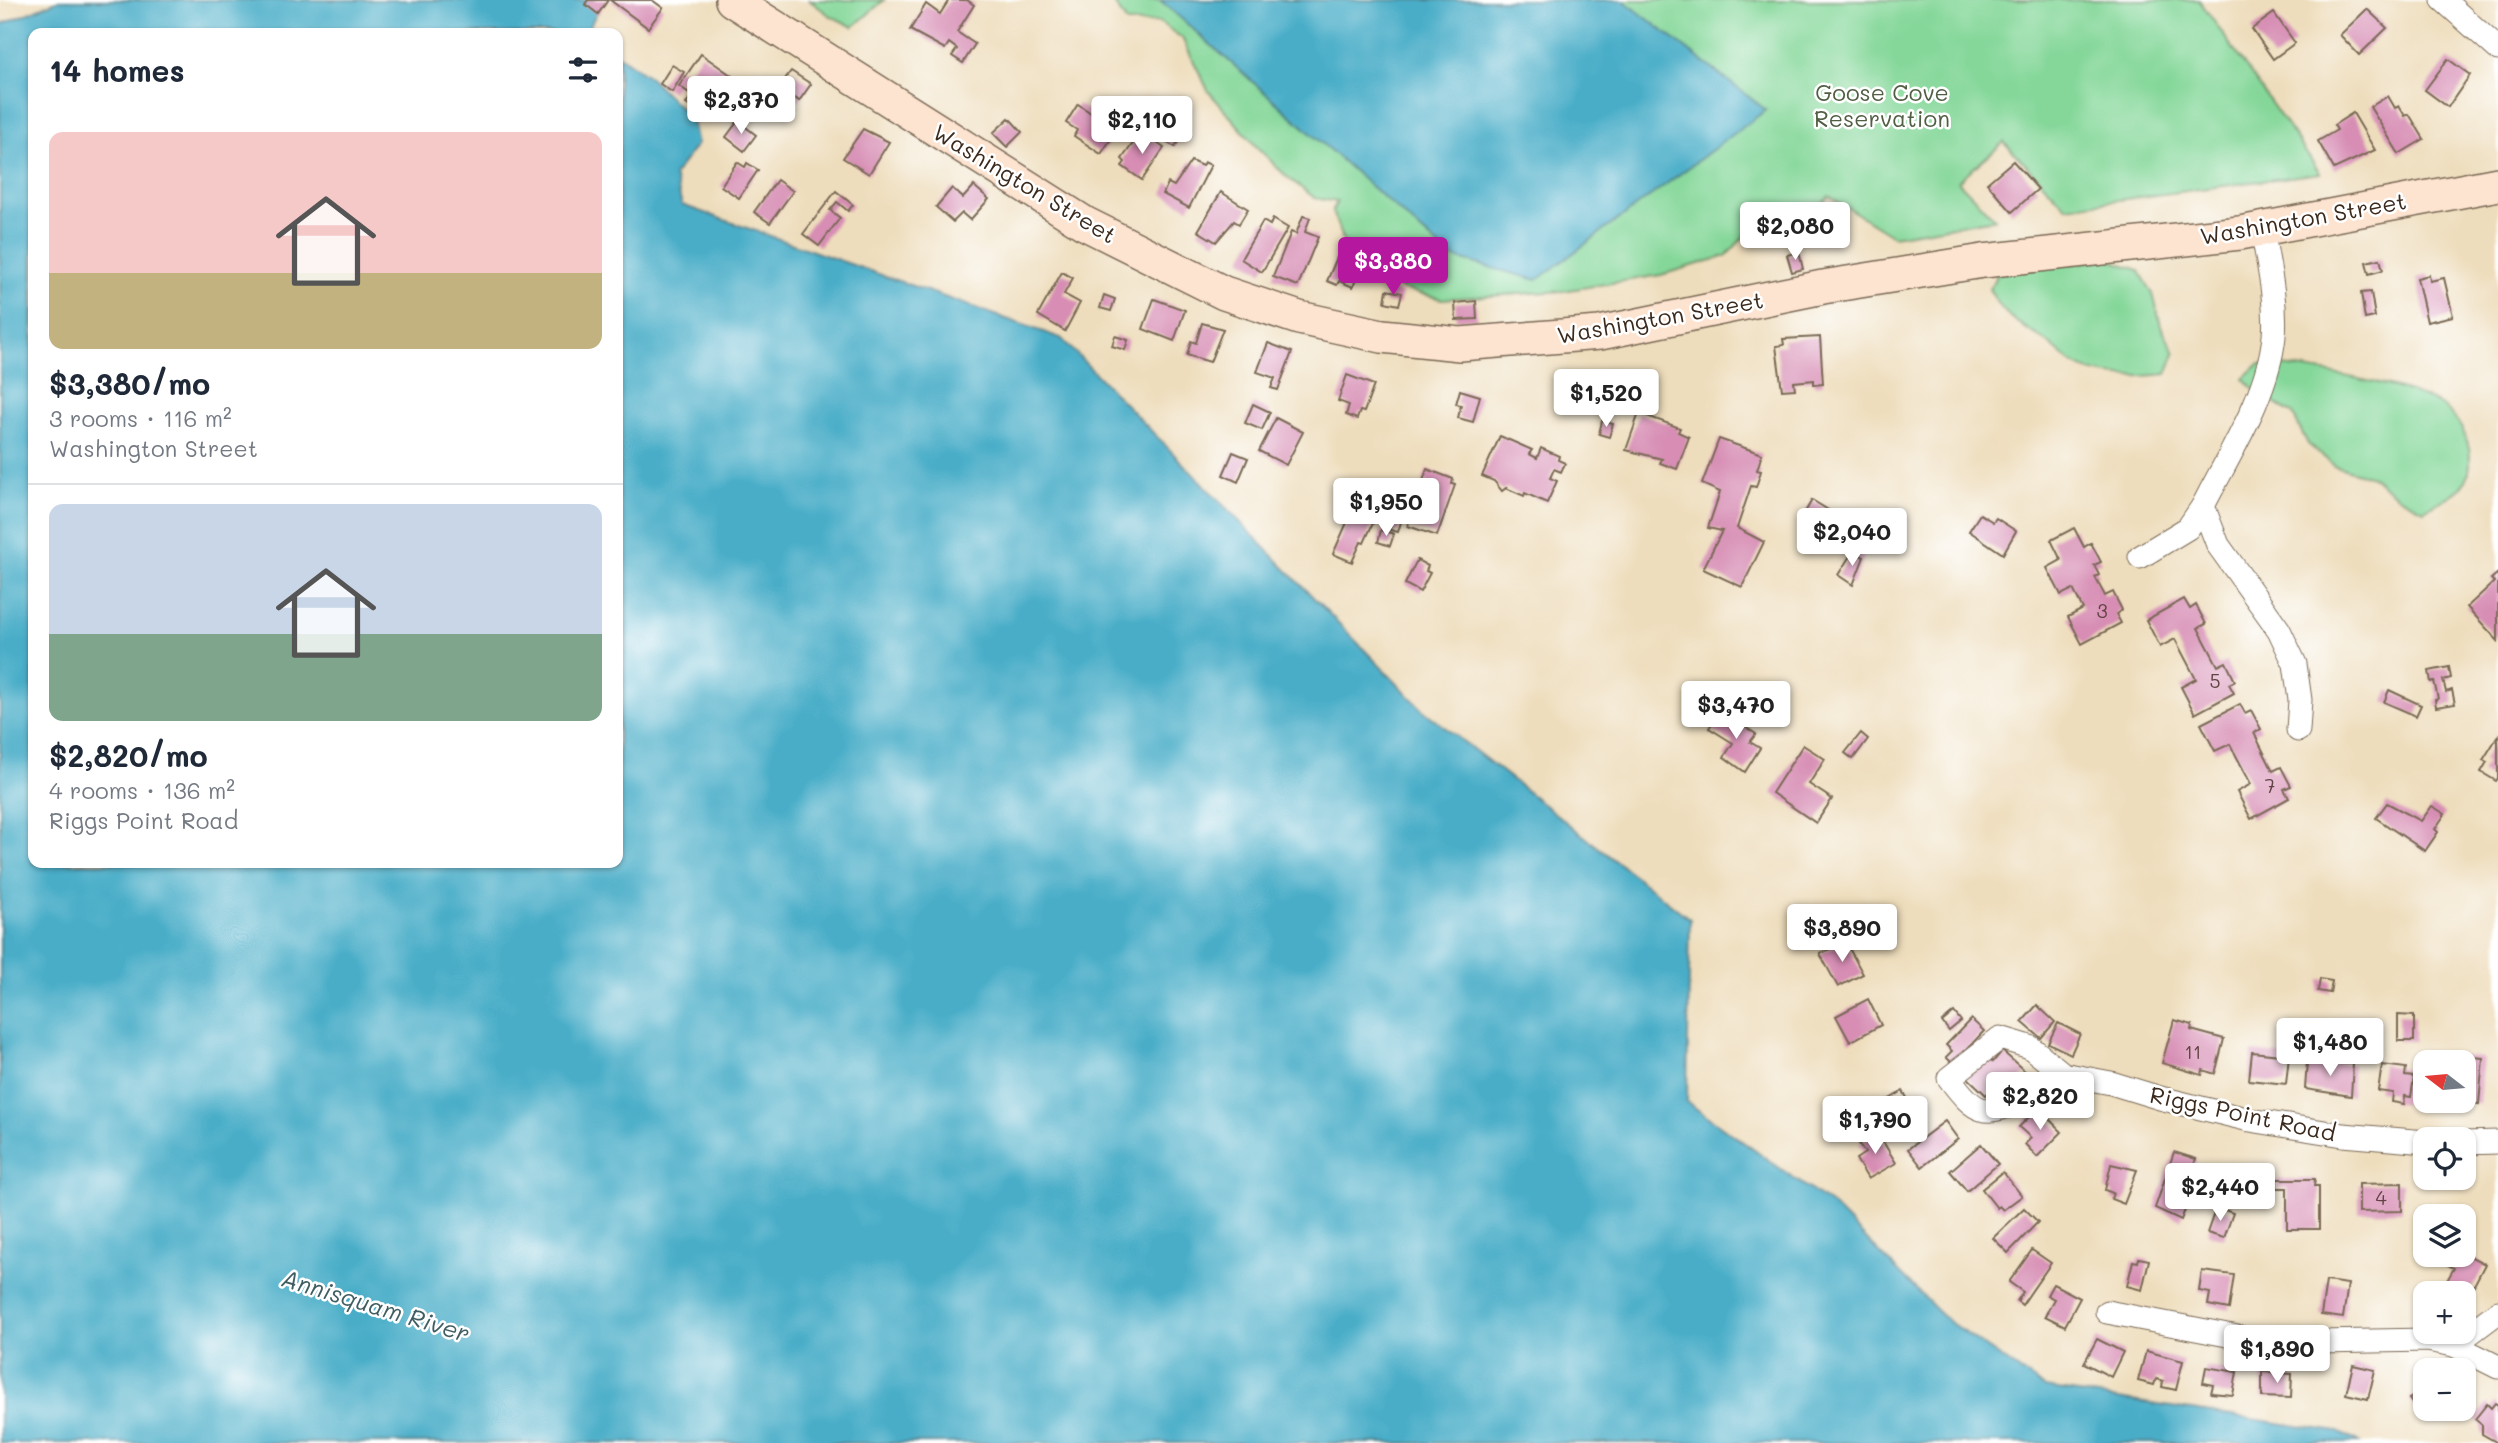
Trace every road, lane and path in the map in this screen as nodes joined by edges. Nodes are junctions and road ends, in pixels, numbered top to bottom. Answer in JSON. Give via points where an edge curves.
{"nodes":[{"id":1,"x":732,"y":0,"type":"edge"},
{"id":2,"x":2443,"y":0,"type":"edge"},
{"id":3,"x":2498,"y":48,"type":"edge"},
{"id":4,"x":2498,"y":184,"type":"edge"},
{"id":5,"x":2262,"y":229,"type":"junction"},
{"id":6,"x":2203,"y":506,"type":"junction"},
{"id":7,"x":2140,"y":557,"type":"dead end"},
{"id":8,"x":2298,"y":730,"type":"dead end"},
{"id":9,"x":2063,"y":1074,"type":"dead end"},
{"id":10,"x":2413,"y":1141,"type":"edge"},
{"id":11,"x":2498,"y":1142,"type":"edge"},
{"id":12,"x":2476,"y":1143,"type":"edge"},
{"id":13,"x":2107,"y":1312,"type":"dead end"},
{"id":14,"x":2498,"y":1312,"type":"edge"},
{"id":15,"x":2454,"y":1345,"type":"junction"},
{"id":16,"x":2498,"y":1367,"type":"edge"}],
"edges":[{"from":1,"to":5,"type":"main road","name":"Washington Street","via":[[1084,223],[1224,293],[1299,318],[1382,336],[1460,344],[1600,333],[1823,287],[1983,261]]},
{"from":2,"to":3,"type":"street"},
{"from":4,"to":5,"type":"main road","name":"Washington Street"},
{"from":5,"to":6,"type":"street","via":[[2271,275],[2274,335],[2266,372]]},
{"from":6,"to":7,"type":"street","via":[[2188,528]]},
{"from":6,"to":8,"type":"street","via":[[2218,545],[2278,630],[2295,664]]},
{"from":9,"to":10,"type":"street","name":"Riggs Point Road","via":[[2250,1120]]},
{"from":11,"to":12,"type":"street"},
{"from":13,"to":15,"type":"street","via":[[2269,1343],[2427,1340]]},
{"from":14,"to":15,"type":"street"},
{"from":15,"to":16,"type":"street"}]}
